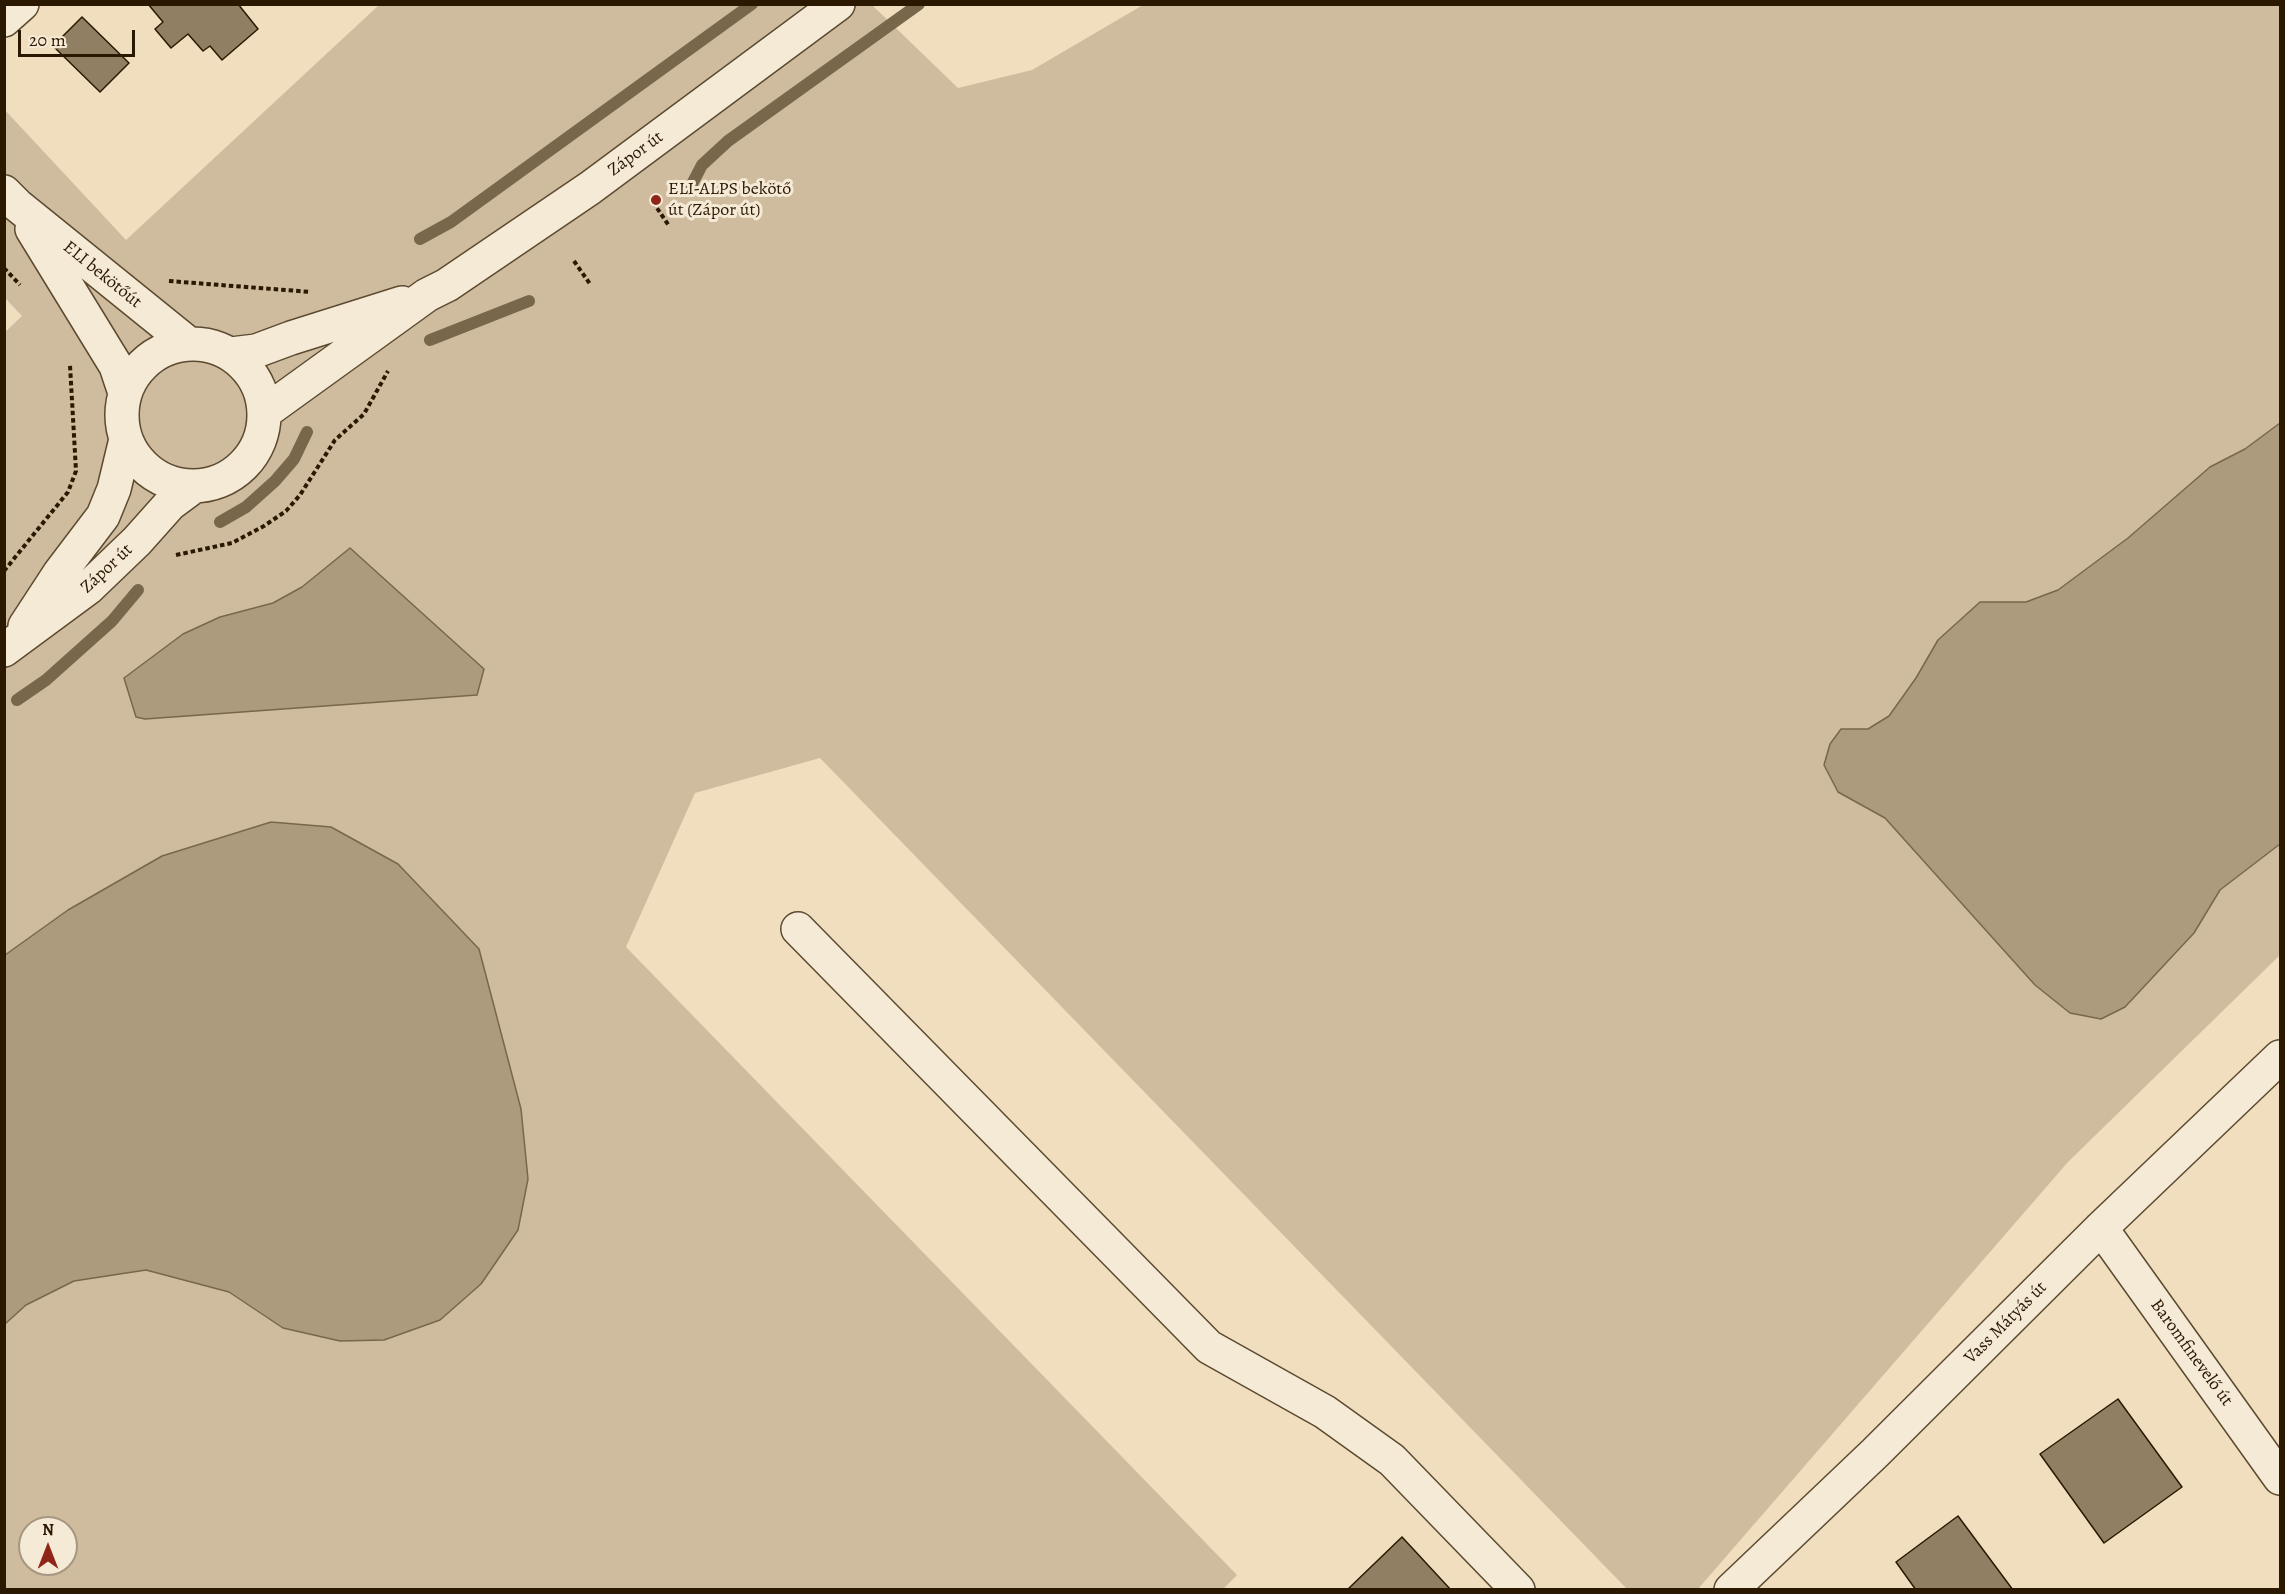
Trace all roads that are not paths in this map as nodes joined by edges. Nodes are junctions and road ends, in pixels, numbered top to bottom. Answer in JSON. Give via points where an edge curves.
{"nodes":[{"id":1,"x":22,"y":4,"type":"edge"},
{"id":2,"x":838,"y":4,"type":"edge"},
{"id":3,"x":4,"y":20,"type":"edge"},
{"id":4,"x":11,"y":198,"type":"edge"},
{"id":5,"x":427,"y":295,"type":"junction"},
{"id":6,"x":189,"y":344,"type":"junction"},
{"id":7,"x":231,"y":354,"type":"junction"},
{"id":8,"x":125,"y":393,"type":"junction"},
{"id":9,"x":265,"y":412,"type":"junction"},
{"id":10,"x":126,"y":440,"type":"junction"},
{"id":11,"x":193,"y":487,"type":"junction"},
{"id":12,"x":10,"y":647,"type":"edge"},
{"id":13,"x":798,"y":929,"type":"dead end"},
{"id":14,"x":2280,"y":1057,"type":"edge"},
{"id":15,"x":2101,"y":1228,"type":"junction"},
{"id":16,"x":2280,"y":1478,"type":"edge"},
{"id":17,"x":1518,"y":1590,"type":"edge"},
{"id":18,"x":1731,"y":1590,"type":"edge"}],
"edges":[{"from":1,"to":3,"type":"street"},
{"from":2,"to":5,"type":"street","name":"Zápor út","via":[[590,188]]},
{"from":4,"to":6,"type":"street","name":"ELI bekötőút"},
{"from":4,"to":8,"type":"street","name":"ELI bekötőút","via":[[93,326],[116,366]]},
{"from":5,"to":7,"type":"street","name":"Zápor út","via":[[256,351]]},
{"from":5,"to":9,"type":"street","name":"Zápor út"},
{"from":6,"to":7,"type":"street","via":[[211,345]]},
{"from":6,"to":8,"type":"street","via":[[168,348],[149,358],[135,373]]},
{"from":7,"to":9,"type":"street","via":[[248,369],[260,389]]},
{"from":8,"to":10,"type":"street","via":[[121,416]]},
{"from":9,"to":11,"type":"street","via":[[263,435],[253,456],[237,472],[216,483]]},
{"from":10,"to":11,"type":"street","via":[[136,459],[152,474]]},
{"from":10,"to":12,"type":"street","name":"Zápor út","via":[[103,516]]},
{"from":11,"to":12,"type":"street","name":"Zápor út","via":[[170,504],[88,588]]},
{"from":13,"to":17,"type":"street","via":[[1209,1347],[1325,1412],[1392,1460]]},
{"from":14,"to":15,"type":"street","name":"Vass Mátyás út"},
{"from":15,"to":16,"type":"street","name":"Baromfinevelő út"},
{"from":15,"to":18,"type":"street","name":"Vass Mátyás út"}]}
